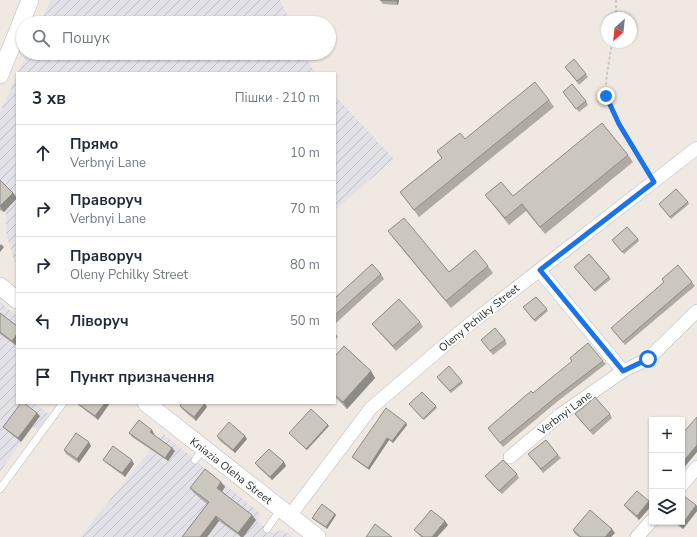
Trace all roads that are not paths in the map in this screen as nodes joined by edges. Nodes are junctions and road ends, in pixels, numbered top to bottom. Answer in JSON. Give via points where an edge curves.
{"nodes":[{"id":1,"x":30,"y":0,"type":"edge"},
{"id":2,"x":24,"y":16,"type":"edge"},
{"id":3,"x":16,"y":35,"type":"edge"},
{"id":4,"x":0,"y":75,"type":"edge"},
{"id":5,"x":697,"y":148,"type":"edge"},
{"id":6,"x":540,"y":270,"type":"junction"},
{"id":7,"x":0,"y":286,"type":"edge"},
{"id":8,"x":16,"y":299,"type":"edge"},
{"id":9,"x":697,"y":311,"type":"edge"},
{"id":10,"x":623,"y":371,"type":"junction"},
{"id":11,"x":62,"y":404,"type":"edge"},
{"id":12,"x":147,"y":404,"type":"edge"},
{"id":13,"x":510,"y":456,"type":"dead end"},
{"id":14,"x":697,"y":467,"type":"edge"},
{"id":15,"x":685,"y":481,"type":"edge"},
{"id":16,"x":0,"y":489,"type":"edge"},
{"id":17,"x":285,"y":513,"type":"junction"},
{"id":18,"x":649,"y":523,"type":"edge"},
{"id":19,"x":266,"y":528,"type":"dead end"},
{"id":20,"x":317,"y":537,"type":"edge"},
{"id":21,"x":637,"y":537,"type":"edge"}],
"edges":[{"from":1,"to":2,"type":"street"},
{"from":3,"to":4,"type":"street"},
{"from":5,"to":6,"type":"street","name":"Oleny Pchilky Street"},
{"from":6,"to":10,"type":"street"},
{"from":6,"to":17,"type":"street","name":"Oleny Pchilky Street","via":[[466,327],[371,408]]},
{"from":7,"to":8,"type":"street"},
{"from":9,"to":10,"type":"street","name":"Verbnyi Lane","via":[[648,359]]},
{"from":10,"to":13,"type":"street","name":"Verbnyi Lane","via":[[560,415]]},
{"from":11,"to":16,"type":"lane"},
{"from":12,"to":17,"type":"street","name":"Kniazia Oleha Street","via":[[199,454]]},
{"from":14,"to":15,"type":"street"},
{"from":17,"to":19,"type":"lane"},
{"from":17,"to":20,"type":"street","name":"Kniazia Oleha Street"},
{"from":18,"to":21,"type":"street"}]}
